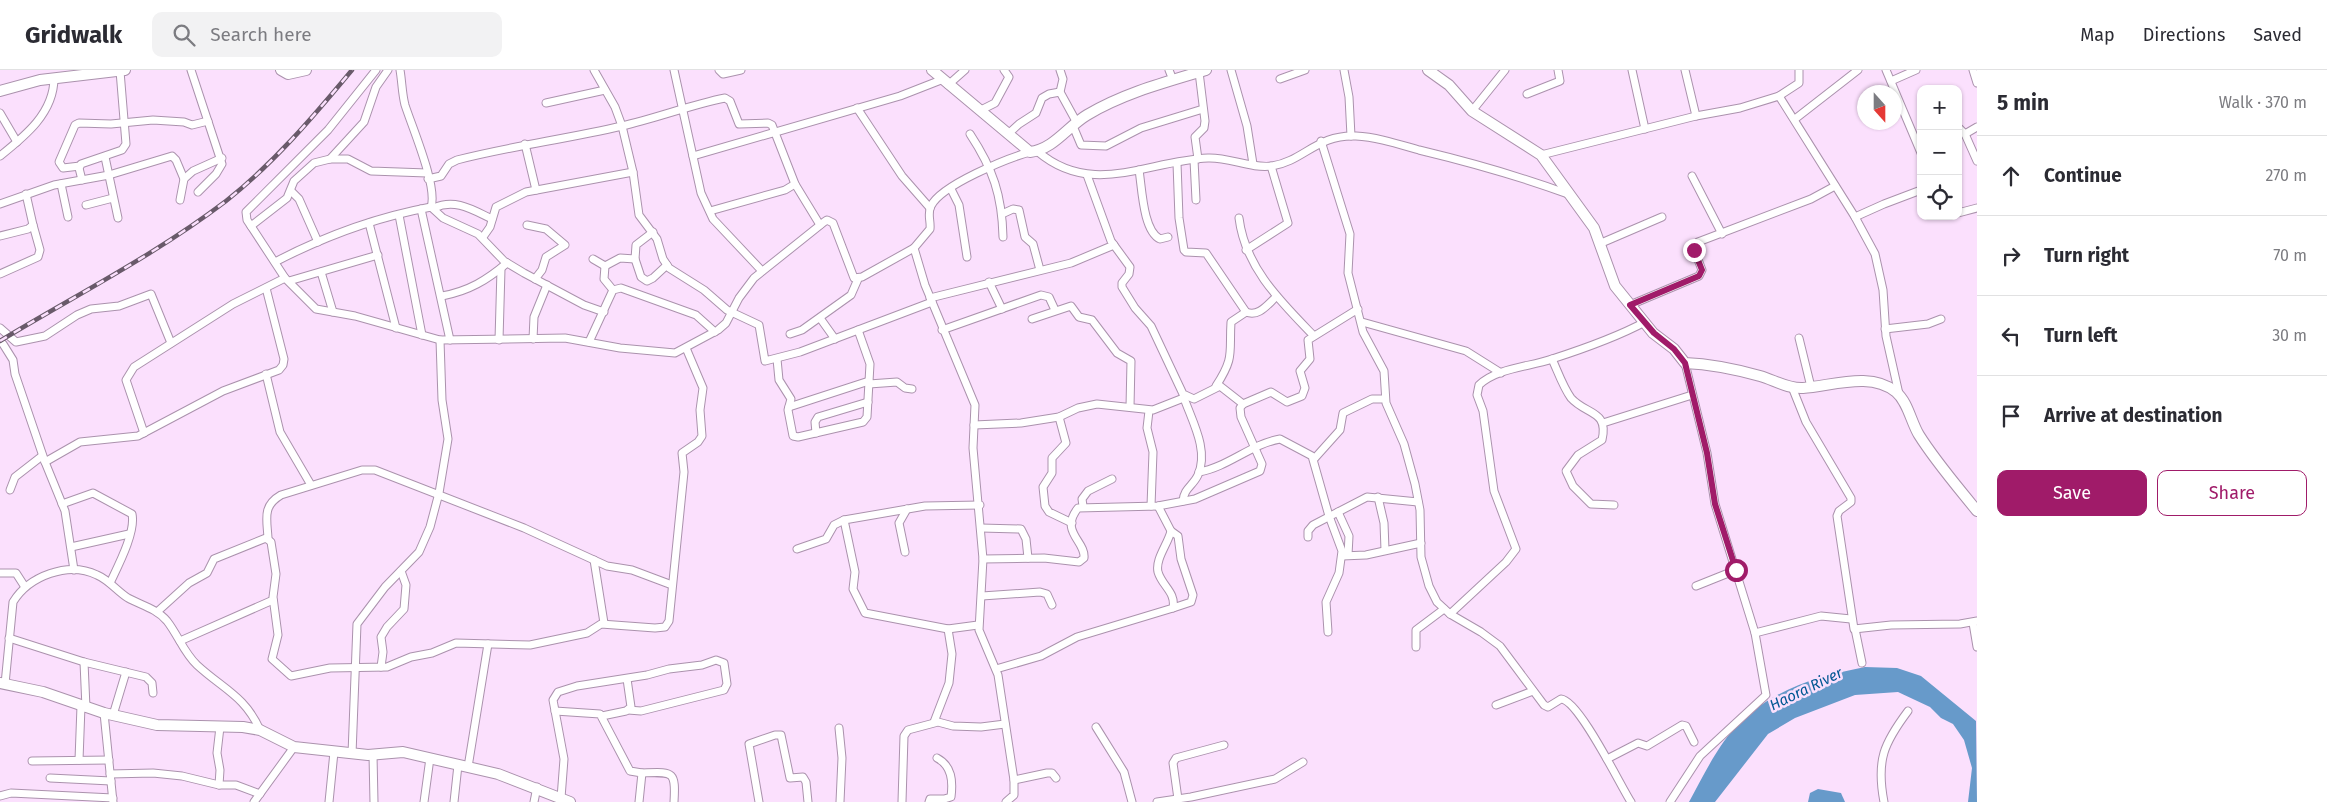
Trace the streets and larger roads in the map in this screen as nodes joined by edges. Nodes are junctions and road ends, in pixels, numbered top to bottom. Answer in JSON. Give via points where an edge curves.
{"nodes":[{"id":1,"x":191,"y":70,"type":"edge"},
{"id":2,"x":281,"y":70,"type":"edge"},
{"id":3,"x":306,"y":70,"type":"edge"},
{"id":4,"x":376,"y":70,"type":"edge"},
{"id":5,"x":388,"y":70,"type":"edge"},
{"id":6,"x":400,"y":70,"type":"edge"},
{"id":7,"x":594,"y":70,"type":"edge"},
{"id":8,"x":674,"y":70,"type":"edge"},
{"id":9,"x":719,"y":70,"type":"edge"},
{"id":10,"x":742,"y":70,"type":"edge"},
{"id":11,"x":932,"y":70,"type":"edge"},
{"id":12,"x":965,"y":70,"type":"edge"},
{"id":13,"x":1004,"y":70,"type":"edge"},
{"id":14,"x":1060,"y":70,"type":"edge"},
{"id":15,"x":1232,"y":70,"type":"edge"},
{"id":16,"x":1305,"y":70,"type":"edge"},
{"id":17,"x":1344,"y":70,"type":"edge"},
{"id":18,"x":1428,"y":70,"type":"edge"},
{"id":19,"x":1505,"y":70,"type":"edge"},
{"id":20,"x":1558,"y":70,"type":"edge"},
{"id":21,"x":1632,"y":70,"type":"edge"},
{"id":22,"x":1685,"y":70,"type":"edge"},
{"id":23,"x":1799,"y":70,"type":"edge"},
{"id":24,"x":1858,"y":70,"type":"edge"},
{"id":25,"x":1886,"y":70,"type":"edge"},
{"id":26,"x":1916,"y":70,"type":"edge"},
{"id":27,"x":1973,"y":70,"type":"edge"},
{"id":28,"x":123,"y":71,"type":"edge"},
{"id":29,"x":1203,"y":71,"type":"edge"},
{"id":30,"x":65,"y":73,"type":"edge"},
{"id":31,"x":1171,"y":75,"type":"edge"},
{"id":32,"x":54,"y":78,"type":"junction"},
{"id":33,"x":1280,"y":79,"type":"dead end"},
{"id":34,"x":1891,"y":81,"type":"junction"},
{"id":35,"x":945,"y":82,"type":"junction"},
{"id":36,"x":1977,"y":83,"type":"edge"},
{"id":37,"x":605,"y":90,"type":"junction"},
{"id":38,"x":0,"y":91,"type":"edge"},
{"id":39,"x":1060,"y":92,"type":"junction"},
{"id":40,"x":1527,"y":94,"type":"dead end"},
{"id":41,"x":1779,"y":96,"type":"junction"},
{"id":42,"x":546,"y":103,"type":"dead end"},
{"id":43,"x":857,"y":108,"type":"junction"},
{"id":44,"x":683,"y":109,"type":"junction"},
{"id":45,"x":1203,"y":109,"type":"junction"},
{"id":46,"x":981,"y":110,"type":"junction"},
{"id":47,"x":1472,"y":110,"type":"junction"},
{"id":48,"x":0,"y":112,"type":"edge"},
{"id":49,"x":1696,"y":116,"type":"junction"},
{"id":50,"x":1795,"y":119,"type":"junction"},
{"id":51,"x":124,"y":121,"type":"junction"},
{"id":52,"x":208,"y":121,"type":"junction"},
{"id":53,"x":1075,"y":124,"type":"junction"},
{"id":54,"x":622,"y":126,"type":"junction"},
{"id":55,"x":1977,"y":128,"type":"edge"},
{"id":56,"x":1644,"y":129,"type":"junction"},
{"id":57,"x":1961,"y":130,"type":"edge"},
{"id":58,"x":1917,"y":131,"type":"edge"},
{"id":59,"x":775,"y":133,"type":"junction"},
{"id":60,"x":970,"y":134,"type":"dead end"},
{"id":61,"x":1008,"y":134,"type":"junction"},
{"id":62,"x":1965,"y":134,"type":"junction"},
{"id":63,"x":1352,"y":136,"type":"junction"},
{"id":64,"x":1321,"y":141,"type":"junction"},
{"id":65,"x":17,"y":142,"type":"junction"},
{"id":66,"x":525,"y":144,"type":"junction"},
{"id":67,"x":1034,"y":152,"type":"junction"},
{"id":68,"x":1541,"y":155,"type":"junction"},
{"id":69,"x":0,"y":156,"type":"edge"},
{"id":70,"x":693,"y":156,"type":"junction"},
{"id":71,"x":105,"y":157,"type":"junction"},
{"id":72,"x":222,"y":158,"type":"junction"},
{"id":73,"x":330,"y":159,"type":"junction"},
{"id":74,"x":1196,"y":159,"type":"junction"},
{"id":75,"x":1977,"y":161,"type":"edge"},
{"id":76,"x":1177,"y":163,"type":"junction"},
{"id":77,"x":1253,"y":164,"type":"junction"},
{"id":78,"x":80,"y":166,"type":"junction"},
{"id":79,"x":1271,"y":166,"type":"junction"},
{"id":80,"x":990,"y":167,"type":"junction"},
{"id":81,"x":1139,"y":170,"type":"junction"},
{"id":82,"x":633,"y":172,"type":"junction"},
{"id":83,"x":109,"y":175,"type":"junction"},
{"id":84,"x":1087,"y":175,"type":"junction"},
{"id":85,"x":428,"y":176,"type":"junction"},
{"id":86,"x":1692,"y":176,"type":"dead end"},
{"id":87,"x":184,"y":179,"type":"junction"},
{"id":88,"x":82,"y":180,"type":"junction"},
{"id":89,"x":61,"y":184,"type":"junction"},
{"id":90,"x":795,"y":184,"type":"junction"},
{"id":91,"x":1835,"y":186,"type":"junction"},
{"id":92,"x":951,"y":189,"type":"junction"},
{"id":93,"x":536,"y":190,"type":"junction"},
{"id":94,"x":198,"y":192,"type":"dead end"},
{"id":95,"x":291,"y":192,"type":"junction"},
{"id":96,"x":1917,"y":192,"type":"edge"},
{"id":97,"x":26,"y":194,"type":"junction"},
{"id":98,"x":1568,"y":194,"type":"junction"},
{"id":99,"x":114,"y":198,"type":"junction"},
{"id":100,"x":180,"y":200,"type":"dead end"},
{"id":101,"x":1196,"y":200,"type":"dead end"},
{"id":102,"x":0,"y":204,"type":"edge"},
{"id":103,"x":86,"y":205,"type":"dead end"},
{"id":104,"x":432,"y":208,"type":"junction"},
{"id":105,"x":930,"y":208,"type":"junction"},
{"id":106,"x":1977,"y":208,"type":"edge"},
{"id":107,"x":421,"y":209,"type":"junction"},
{"id":108,"x":710,"y":211,"type":"junction"},
{"id":109,"x":1962,"y":212,"type":"edge"},
{"id":110,"x":1002,"y":214,"type":"junction"},
{"id":111,"x":399,"y":215,"type":"junction"},
{"id":112,"x":68,"y":217,"type":"dead end"},
{"id":113,"x":1662,"y":217,"type":"dead end"},
{"id":114,"x":1855,"y":217,"type":"junction"},
{"id":115,"x":118,"y":218,"type":"dead end"},
{"id":116,"x":1239,"y":218,"type":"dead end"},
{"id":117,"x":492,"y":219,"type":"junction"},
{"id":118,"x":369,"y":223,"type":"junction"},
{"id":119,"x":33,"y":225,"type":"junction"},
{"id":120,"x":527,"y":225,"type":"dead end"},
{"id":121,"x":820,"y":225,"type":"junction"},
{"id":122,"x":251,"y":226,"type":"junction"},
{"id":123,"x":652,"y":232,"type":"junction"},
{"id":124,"x":1722,"y":234,"type":"junction"},
{"id":125,"x":0,"y":236,"type":"edge"},
{"id":126,"x":482,"y":237,"type":"junction"},
{"id":127,"x":1003,"y":237,"type":"dead end"},
{"id":128,"x":1168,"y":237,"type":"dead end"},
{"id":129,"x":318,"y":242,"type":"junction"},
{"id":130,"x":1599,"y":244,"type":"junction"},
{"id":131,"x":1114,"y":246,"type":"junction"},
{"id":132,"x":914,"y":248,"type":"junction"},
{"id":133,"x":1246,"y":250,"type":"junction"},
{"id":134,"x":378,"y":255,"type":"junction"},
{"id":135,"x":967,"y":257,"type":"dead end"},
{"id":136,"x":593,"y":259,"type":"dead end"},
{"id":137,"x":635,"y":260,"type":"junction"},
{"id":138,"x":275,"y":262,"type":"junction"},
{"id":139,"x":507,"y":263,"type":"junction"},
{"id":140,"x":605,"y":266,"type":"junction"},
{"id":141,"x":667,"y":266,"type":"junction"},
{"id":142,"x":501,"y":269,"type":"junction"},
{"id":143,"x":1040,"y":270,"type":"junction"},
{"id":144,"x":762,"y":271,"type":"junction"},
{"id":145,"x":321,"y":272,"type":"junction"},
{"id":146,"x":0,"y":274,"type":"edge"},
{"id":147,"x":535,"y":279,"type":"junction"},
{"id":148,"x":858,"y":279,"type":"junction"},
{"id":149,"x":287,"y":280,"type":"junction"},
{"id":150,"x":988,"y":282,"type":"junction"},
{"id":151,"x":547,"y":285,"type":"junction"},
{"id":152,"x":266,"y":288,"type":"junction"},
{"id":153,"x":614,"y":290,"type":"junction"},
{"id":154,"x":442,"y":296,"type":"junction"},
{"id":155,"x":1276,"y":297,"type":"junction"},
{"id":156,"x":931,"y":300,"type":"junction"},
{"id":157,"x":1630,"y":305,"type":"junction"},
{"id":158,"x":1002,"y":309,"type":"junction"},
{"id":159,"x":1358,"y":309,"type":"junction"},
{"id":160,"x":1055,"y":310,"type":"junction"},
{"id":161,"x":333,"y":312,"type":"junction"},
{"id":162,"x":604,"y":312,"type":"junction"},
{"id":163,"x":732,"y":312,"type":"junction"},
{"id":164,"x":1246,"y":312,"type":"junction"},
{"id":165,"x":820,"y":318,"type":"junction"},
{"id":166,"x":1032,"y":319,"type":"dead end"},
{"id":167,"x":1941,"y":319,"type":"dead end"},
{"id":168,"x":1362,"y":322,"type":"junction"},
{"id":169,"x":1645,"y":322,"type":"junction"},
{"id":170,"x":0,"y":328,"type":"edge"},
{"id":171,"x":396,"y":328,"type":"junction"},
{"id":172,"x":858,"y":330,"type":"junction"},
{"id":173,"x":942,"y":330,"type":"junction"},
{"id":174,"x":1885,"y":330,"type":"junction"},
{"id":175,"x":715,"y":332,"type":"junction"},
{"id":176,"x":790,"y":334,"type":"dead end"},
{"id":177,"x":422,"y":335,"type":"junction"},
{"id":178,"x":1313,"y":335,"type":"junction"},
{"id":179,"x":12,"y":338,"type":"junction"},
{"id":180,"x":1798,"y":338,"type":"dead end"},
{"id":181,"x":533,"y":339,"type":"junction"},
{"id":182,"x":835,"y":339,"type":"junction"},
{"id":183,"x":440,"y":340,"type":"junction"},
{"id":184,"x":450,"y":340,"type":"junction"},
{"id":185,"x":498,"y":340,"type":"junction"},
{"id":186,"x":589,"y":342,"type":"junction"},
{"id":187,"x":171,"y":343,"type":"junction"},
{"id":188,"x":2,"y":345,"type":"edge"},
{"id":189,"x":686,"y":348,"type":"junction"},
{"id":190,"x":777,"y":359,"type":"junction"},
{"id":191,"x":1552,"y":359,"type":"junction"},
{"id":192,"x":1685,"y":363,"type":"junction"},
{"id":193,"x":1501,"y":373,"type":"junction"},
{"id":194,"x":266,"y":374,"type":"junction"},
{"id":195,"x":869,"y":382,"type":"junction"},
{"id":196,"x":1216,"y":386,"type":"junction"},
{"id":197,"x":1811,"y":386,"type":"junction"},
{"id":198,"x":1792,"y":387,"type":"junction"},
{"id":199,"x":912,"y":389,"type":"dead end"},
{"id":200,"x":1692,"y":395,"type":"junction"},
{"id":201,"x":1899,"y":395,"type":"junction"},
{"id":202,"x":1185,"y":398,"type":"junction"},
{"id":203,"x":1385,"y":399,"type":"junction"},
{"id":204,"x":868,"y":402,"type":"junction"},
{"id":205,"x":1243,"y":404,"type":"junction"},
{"id":206,"x":789,"y":407,"type":"junction"},
{"id":207,"x":1130,"y":407,"type":"junction"},
{"id":208,"x":1149,"y":411,"type":"junction"},
{"id":209,"x":1059,"y":417,"type":"junction"},
{"id":210,"x":1603,"y":423,"type":"junction"},
{"id":211,"x":974,"y":425,"type":"junction"},
{"id":212,"x":144,"y":433,"type":"junction"},
{"id":213,"x":816,"y":433,"type":"junction"},
{"id":214,"x":1255,"y":448,"type":"junction"},
{"id":215,"x":44,"y":459,"type":"junction"},
{"id":216,"x":1314,"y":459,"type":"junction"},
{"id":217,"x":1199,"y":472,"type":"junction"},
{"id":218,"x":1112,"y":479,"type":"dead end"},
{"id":219,"x":311,"y":485,"type":"junction"},
{"id":220,"x":10,"y":490,"type":"dead end"},
{"id":221,"x":439,"y":493,"type":"junction"},
{"id":222,"x":1378,"y":497,"type":"junction"},
{"id":223,"x":1184,"y":502,"type":"junction"},
{"id":224,"x":1418,"y":502,"type":"junction"},
{"id":225,"x":62,"y":504,"type":"junction"},
{"id":226,"x":980,"y":504,"type":"junction"},
{"id":227,"x":1614,"y":505,"type":"dead end"},
{"id":228,"x":1083,"y":506,"type":"junction"},
{"id":229,"x":1155,"y":506,"type":"junction"},
{"id":230,"x":907,"y":509,"type":"junction"},
{"id":231,"x":1977,"y":511,"type":"edge"},
{"id":232,"x":1338,"y":512,"type":"junction"},
{"id":233,"x":1329,"y":516,"type":"junction"},
{"id":234,"x":844,"y":520,"type":"junction"},
{"id":235,"x":1072,"y":523,"type":"junction"},
{"id":236,"x":981,"y":528,"type":"junction"},
{"id":237,"x":1171,"y":531,"type":"junction"},
{"id":238,"x":129,"y":534,"type":"junction"},
{"id":239,"x":1308,"y":537,"type":"dead end"},
{"id":240,"x":268,"y":538,"type":"junction"},
{"id":241,"x":1421,"y":543,"type":"junction"},
{"id":242,"x":71,"y":547,"type":"junction"},
{"id":243,"x":797,"y":549,"type":"dead end"},
{"id":244,"x":1385,"y":550,"type":"junction"},
{"id":245,"x":905,"y":552,"type":"dead end"},
{"id":246,"x":1345,"y":555,"type":"junction"},
{"id":247,"x":1028,"y":558,"type":"junction"},
{"id":248,"x":983,"y":559,"type":"junction"},
{"id":249,"x":594,"y":560,"type":"junction"},
{"id":250,"x":74,"y":570,"type":"junction"},
{"id":251,"x":1736,"y":570,"type":"junction"},
{"id":252,"x":401,"y":571,"type":"junction"},
{"id":253,"x":0,"y":573,"type":"edge"},
{"id":254,"x":110,"y":583,"type":"junction"},
{"id":255,"x":672,"y":585,"type":"junction"},
{"id":256,"x":1696,"y":586,"type":"dead end"},
{"id":257,"x":25,"y":587,"type":"junction"},
{"id":258,"x":982,"y":596,"type":"junction"},
{"id":259,"x":274,"y":600,"type":"junction"},
{"id":260,"x":1052,"y":605,"type":"dead end"},
{"id":261,"x":1173,"y":608,"type":"junction"},
{"id":262,"x":157,"y":612,"type":"junction"},
{"id":263,"x":1447,"y":612,"type":"junction"},
{"id":264,"x":1851,"y":619,"type":"junction"},
{"id":265,"x":1975,"y":622,"type":"edge"},
{"id":266,"x":604,"y":624,"type":"junction"},
{"id":267,"x":978,"y":626,"type":"junction"},
{"id":268,"x":948,"y":629,"type":"junction"},
{"id":269,"x":1855,"y":629,"type":"junction"},
{"id":270,"x":1328,"y":632,"type":"dead end"},
{"id":271,"x":1755,"y":633,"type":"junction"},
{"id":272,"x":10,"y":638,"type":"junction"},
{"id":273,"x":180,"y":642,"type":"junction"},
{"id":274,"x":488,"y":644,"type":"junction"},
{"id":275,"x":1416,"y":647,"type":"dead end"},
{"id":276,"x":1977,"y":647,"type":"edge"},
{"id":277,"x":84,"y":662,"type":"junction"},
{"id":278,"x":1862,"y":663,"type":"dead end"},
{"id":279,"x":381,"y":667,"type":"junction"},
{"id":280,"x":356,"y":668,"type":"junction"},
{"id":281,"x":996,"y":669,"type":"junction"},
{"id":282,"x":126,"y":672,"type":"junction"},
{"id":283,"x":628,"y":679,"type":"junction"},
{"id":284,"x":2,"y":683,"type":"edge"},
{"id":285,"x":1533,"y":691,"type":"junction"},
{"id":286,"x":153,"y":693,"type":"dead end"},
{"id":287,"x":1496,"y":705,"type":"dead end"},
{"id":288,"x":83,"y":707,"type":"junction"},
{"id":289,"x":628,"y":710,"type":"junction"},
{"id":290,"x":555,"y":711,"type":"junction"},
{"id":291,"x":1908,"y":711,"type":"dead end"},
{"id":292,"x":108,"y":714,"type":"junction"},
{"id":293,"x":602,"y":716,"type":"junction"},
{"id":294,"x":934,"y":722,"type":"junction"},
{"id":295,"x":1005,"y":724,"type":"junction"},
{"id":296,"x":220,"y":727,"type":"junction"},
{"id":297,"x":1096,"y":727,"type":"dead end"},
{"id":298,"x":839,"y":728,"type":"dead end"},
{"id":299,"x":260,"y":730,"type":"junction"},
{"id":300,"x":1694,"y":742,"type":"dead end"},
{"id":301,"x":1224,"y":745,"type":"dead end"},
{"id":302,"x":294,"y":747,"type":"junction"},
{"id":303,"x":334,"y":752,"type":"junction"},
{"id":304,"x":352,"y":754,"type":"junction"},
{"id":305,"x":373,"y":755,"type":"junction"},
{"id":306,"x":430,"y":758,"type":"junction"},
{"id":307,"x":937,"y":758,"type":"dead end"},
{"id":308,"x":1607,"y":759,"type":"junction"},
{"id":309,"x":78,"y":760,"type":"junction"},
{"id":310,"x":109,"y":760,"type":"junction"},
{"id":311,"x":32,"y":761,"type":"dead end"},
{"id":312,"x":1303,"y":762,"type":"dead end"},
{"id":313,"x":463,"y":766,"type":"junction"},
{"id":314,"x":642,"y":773,"type":"junction"},
{"id":315,"x":50,"y":778,"type":"dead end"},
{"id":316,"x":111,"y":778,"type":"junction"},
{"id":317,"x":1056,"y":778,"type":"dead end"},
{"id":318,"x":1014,"y":780,"type":"junction"},
{"id":319,"x":219,"y":785,"type":"junction"},
{"id":320,"x":537,"y":788,"type":"junction"},
{"id":321,"x":260,"y":794,"type":"junction"},
{"id":322,"x":0,"y":796,"type":"edge"},
{"id":323,"x":37,"y":798,"type":"edge"},
{"id":324,"x":1178,"y":799,"type":"junction"},
{"id":325,"x":113,"y":800,"type":"edge"},
{"id":326,"x":565,"y":800,"type":"edge"},
{"id":327,"x":255,"y":802,"type":"edge"},
{"id":328,"x":329,"y":802,"type":"edge"},
{"id":329,"x":374,"y":802,"type":"edge"},
{"id":330,"x":424,"y":802,"type":"edge"},
{"id":331,"x":454,"y":802,"type":"edge"},
{"id":332,"x":534,"y":802,"type":"edge"},
{"id":333,"x":639,"y":802,"type":"edge"},
{"id":334,"x":674,"y":802,"type":"edge"},
{"id":335,"x":758,"y":802,"type":"edge"},
{"id":336,"x":808,"y":802,"type":"edge"},
{"id":337,"x":840,"y":802,"type":"edge"},
{"id":338,"x":902,"y":802,"type":"edge"},
{"id":339,"x":928,"y":802,"type":"edge"},
{"id":340,"x":1006,"y":802,"type":"edge"},
{"id":341,"x":1132,"y":802,"type":"edge"},
{"id":342,"x":1157,"y":802,"type":"edge"},
{"id":343,"x":1631,"y":802,"type":"edge"},
{"id":344,"x":1670,"y":802,"type":"edge"},
{"id":345,"x":1884,"y":802,"type":"edge"}],
"edges":[{"from":1,"to":52,"type":"street"},
{"from":2,"to":3,"type":"street","via":[[288,74]]},
{"from":4,"to":122,"type":"street","via":[[325,133],[248,208],[246,216]]},
{"from":5,"to":73,"type":"street","via":[[376,87],[364,122]]},
{"from":6,"to":85,"type":"street","via":[[405,104]]},
{"from":7,"to":37,"type":"street"},
{"from":8,"to":44,"type":"street"},
{"from":9,"to":10,"type":"street","via":[[723,74]]},
{"from":11,"to":35,"type":"street"},
{"from":12,"to":35,"type":"street"},
{"from":13,"to":46,"type":"street","via":[[1009,77],[998,100]]},
{"from":14,"to":39,"type":"street","via":[[1063,82]]},
{"from":15,"to":77,"type":"street"},
{"from":16,"to":33,"type":"street"},
{"from":17,"to":63,"type":"street"},
{"from":18,"to":47,"type":"street","via":[[1449,85]]},
{"from":19,"to":47,"type":"street"},
{"from":20,"to":40,"type":"street","via":[[1560,81]]},
{"from":21,"to":56,"type":"street"},
{"from":22,"to":49,"type":"street"},
{"from":23,"to":41,"type":"street","via":[[1799,82]]},
{"from":24,"to":50,"type":"street"},
{"from":25,"to":34,"type":"street"},
{"from":26,"to":34,"type":"street"},
{"from":27,"to":36,"type":"street"},
{"from":28,"to":30,"type":"street"},
{"from":28,"to":51,"type":"street"},
{"from":29,"to":31,"type":"street"},
{"from":29,"to":45,"type":"street"},
{"from":30,"to":32,"type":"street"},
{"from":31,"to":53,"type":"street","via":[[1086,115]]},
{"from":32,"to":38,"type":"street"},
{"from":32,"to":65,"type":"street","via":[[43,115]]},
{"from":34,"to":58,"type":"street"},
{"from":35,"to":43,"type":"street"},
{"from":35,"to":46,"type":"street"},
{"from":37,"to":42,"type":"street"},
{"from":37,"to":54,"type":"street"},
{"from":39,"to":53,"type":"street"},
{"from":39,"to":61,"type":"street","via":[[1042,98],[1036,113]]},
{"from":41,"to":49,"type":"street","via":[[1740,108]]},
{"from":41,"to":50,"type":"street"},
{"from":43,"to":59,"type":"street"},
{"from":43,"to":105,"type":"street","via":[[902,176]]},
{"from":44,"to":54,"type":"street"},
{"from":44,"to":59,"type":"street","via":[[725,98],[730,101],[738,124],[771,123]]},
{"from":44,"to":70,"type":"street"},
{"from":45,"to":53,"type":"street","via":[[1146,126],[1102,147],[1081,145]]},
{"from":45,"to":74,"type":"street","via":[[1205,125],[1196,137]]},
{"from":46,"to":61,"type":"street"},
{"from":47,"to":68,"type":"street"},
{"from":48,"to":65,"type":"street"},
{"from":49,"to":56,"type":"street"},
{"from":50,"to":91,"type":"street"},
{"from":51,"to":52,"type":"street","via":[[153,120],[192,125]]},
{"from":51,"to":71,"type":"street","via":[[124,147]]},
{"from":51,"to":78,"type":"street","via":[[76,125],[59,162],[63,168]]},
{"from":52,"to":72,"type":"street"},
{"from":53,"to":67,"type":"street","via":[[1046,148]]},
{"from":54,"to":66,"type":"street"},
{"from":54,"to":82,"type":"street"},
{"from":55,"to":62,"type":"street"},
{"from":56,"to":68,"type":"street"},
{"from":57,"to":62,"type":"street"},
{"from":59,"to":70,"type":"street"},
{"from":59,"to":90,"type":"street"},
{"from":60,"to":80,"type":"street"},
{"from":61,"to":67,"type":"street"},
{"from":62,"to":75,"type":"street"},
{"from":63,"to":64,"type":"street"},
{"from":63,"to":98,"type":"street","via":[[1378,139],[1468,162]]},
{"from":64,"to":79,"type":"street","via":[[1283,163]]},
{"from":64,"to":159,"type":"street","via":[[1350,234],[1348,273]]},
{"from":65,"to":69,"type":"street"},
{"from":66,"to":85,"type":"street","via":[[457,160],[449,164],[441,176]]},
{"from":66,"to":93,"type":"street"},
{"from":67,"to":80,"type":"street","via":[[1005,159]]},
{"from":67,"to":84,"type":"street","via":[[1054,165]]},
{"from":68,"to":98,"type":"street"},
{"from":70,"to":108,"type":"street","via":[[701,193]]},
{"from":71,"to":78,"type":"street"},
{"from":71,"to":83,"type":"street"},
{"from":72,"to":87,"type":"street","via":[[193,171]]},
{"from":72,"to":94,"type":"street","via":[[221,168]]},
{"from":73,"to":85,"type":"street","via":[[352,160],[371,171]]},
{"from":73,"to":95,"type":"street","via":[[309,166],[294,182]]},
{"from":74,"to":76,"type":"street"},
{"from":74,"to":77,"type":"street","via":[[1220,158]]},
{"from":74,"to":101,"type":"street"},
{"from":76,"to":81,"type":"street"},
{"from":76,"to":164,"type":"street","via":[[1184,250],[1206,253]]},
{"from":77,"to":79,"type":"street"},
{"from":78,"to":88,"type":"street"},
{"from":79,"to":133,"type":"street","via":[[1288,223]]},
{"from":80,"to":92,"type":"street"},
{"from":80,"to":110,"type":"street"},
{"from":81,"to":84,"type":"street","via":[[1114,175]]},
{"from":81,"to":128,"type":"street","via":[[1148,226],[1156,237]]},
{"from":82,"to":93,"type":"street"},
{"from":82,"to":123,"type":"street","via":[[639,215]]},
{"from":83,"to":87,"type":"street","via":[[172,156]]},
{"from":83,"to":88,"type":"street"},
{"from":83,"to":99,"type":"street"},
{"from":84,"to":131,"type":"street"},
{"from":85,"to":104,"type":"street"},
{"from":86,"to":124,"type":"street"},
{"from":87,"to":100,"type":"street"},
{"from":88,"to":89,"type":"street"},
{"from":89,"to":97,"type":"street"},
{"from":89,"to":112,"type":"street"},
{"from":90,"to":108,"type":"street","via":[[785,190]]},
{"from":90,"to":121,"type":"street"},
{"from":91,"to":114,"type":"street"},
{"from":91,"to":124,"type":"street","via":[[1811,199]]},
{"from":92,"to":105,"type":"street"},
{"from":92,"to":135,"type":"street","via":[[959,205]]},
{"from":93,"to":117,"type":"street","via":[[499,205],[494,209]]},
{"from":95,"to":122,"type":"street"},
{"from":95,"to":129,"type":"street","via":[[299,199]]},
{"from":96,"to":114,"type":"street"},
{"from":97,"to":102,"type":"street"},
{"from":97,"to":119,"type":"street"},
{"from":98,"to":130,"type":"street","via":[[1594,228]]},
{"from":99,"to":103,"type":"street"},
{"from":99,"to":115,"type":"street"},
{"from":104,"to":107,"type":"street"},
{"from":104,"to":117,"type":"street","via":[[448,204],[464,206]]},
{"from":104,"to":126,"type":"street","via":[[443,218]]},
{"from":105,"to":132,"type":"street","via":[[930,229]]},
{"from":106,"to":109,"type":"street"},
{"from":107,"to":111,"type":"street"},
{"from":107,"to":154,"type":"street"},
{"from":108,"to":144,"type":"street","via":[[719,226]]},
{"from":110,"to":127,"type":"street"},
{"from":110,"to":143,"type":"street","via":[[1019,210],[1025,237],[1034,244]]},
{"from":111,"to":118,"type":"street"},
{"from":111,"to":177,"type":"street"},
{"from":113,"to":130,"type":"street"},
{"from":114,"to":174,"type":"street","via":[[1878,264]]},
{"from":116,"to":133,"type":"street"},
{"from":117,"to":126,"type":"street"},
{"from":118,"to":129,"type":"street"},
{"from":118,"to":134,"type":"street"},
{"from":119,"to":125,"type":"street"},
{"from":119,"to":146,"type":"street","via":[[40,250],[38,257]]},
{"from":120,"to":147,"type":"street","via":[[546,229],[565,245],[546,256]]},
{"from":121,"to":144,"type":"street"},
{"from":121,"to":148,"type":"street","via":[[827,220],[833,223],[852,275]]},
{"from":122,"to":138,"type":"street"},
{"from":123,"to":137,"type":"street","via":[[636,245]]},
{"from":123,"to":141,"type":"street","via":[[658,238]]},
{"from":124,"to":157,"type":"street","via":[[1694,246],[1702,270],[1699,276]]},
{"from":126,"to":139,"type":"street"},
{"from":129,"to":138,"type":"street"},
{"from":130,"to":157,"type":"street","via":[[1611,279]]},
{"from":131,"to":143,"type":"street","via":[[1079,261]]},
{"from":131,"to":202,"type":"street","via":[[1130,267],[1122,287],[1151,326]]},
{"from":132,"to":148,"type":"street"},
{"from":132,"to":156,"type":"street"},
{"from":133,"to":155,"type":"street"},
{"from":134,"to":145,"type":"street"},
{"from":134,"to":171,"type":"street"},
{"from":136,"to":140,"type":"street"},
{"from":137,"to":140,"type":"street","via":[[620,258]]},
{"from":137,"to":141,"type":"street","via":[[641,277],[647,280]]},
{"from":138,"to":149,"type":"street"},
{"from":139,"to":142,"type":"street"},
{"from":139,"to":147,"type":"street"},
{"from":140,"to":153,"type":"street","via":[[604,279]]},
{"from":141,"to":163,"type":"street"},
{"from":142,"to":154,"type":"street","via":[[476,286]]},
{"from":142,"to":185,"type":"street"},
{"from":143,"to":150,"type":"street"},
{"from":144,"to":163,"type":"street","via":[[739,298]]},
{"from":145,"to":149,"type":"street"},
{"from":145,"to":161,"type":"street"},
{"from":147,"to":151,"type":"street"},
{"from":148,"to":165,"type":"street","via":[[851,295]]},
{"from":149,"to":152,"type":"street"},
{"from":149,"to":161,"type":"street","via":[[313,308]]},
{"from":150,"to":156,"type":"street"},
{"from":150,"to":158,"type":"street"},
{"from":151,"to":162,"type":"street"},
{"from":151,"to":181,"type":"street","via":[[534,317]]},
{"from":152,"to":187,"type":"street","via":[[220,311]]},
{"from":152,"to":194,"type":"street","via":[[284,359],[279,370]]},
{"from":153,"to":162,"type":"street"},
{"from":153,"to":175,"type":"street","via":[[624,288],[677,307],[696,315]]},
{"from":154,"to":184,"type":"street"},
{"from":155,"to":164,"type":"street","via":[[1260,311]]},
{"from":155,"to":178,"type":"street"},
{"from":156,"to":172,"type":"street"},
{"from":156,"to":173,"type":"street"},
{"from":157,"to":169,"type":"street"},
{"from":158,"to":160,"type":"street","via":[[1042,295],[1049,297]]},
{"from":158,"to":173,"type":"street"},
{"from":159,"to":168,"type":"street"},
{"from":159,"to":178,"type":"street"},
{"from":160,"to":166,"type":"street"},
{"from":160,"to":207,"type":"street","via":[[1071,306],[1079,317],[1092,320],[1117,352],[1131,361]]},
{"from":161,"to":171,"type":"street"},
{"from":162,"to":186,"type":"street"},
{"from":163,"to":175,"type":"street"},
{"from":163,"to":190,"type":"street","via":[[759,325],[764,358],[769,361]]},
{"from":164,"to":196,"type":"street","via":[[1231,322],[1230,364]]},
{"from":165,"to":176,"type":"street"},
{"from":165,"to":182,"type":"street"},
{"from":167,"to":174,"type":"street"},
{"from":168,"to":193,"type":"street","via":[[1466,351]]},
{"from":168,"to":203,"type":"street","via":[[1366,340],[1385,376]]},
{"from":169,"to":191,"type":"street","via":[[1611,339]]},
{"from":169,"to":192,"type":"street"},
{"from":170,"to":179,"type":"street"},
{"from":171,"to":177,"type":"street"},
{"from":172,"to":182,"type":"street"},
{"from":172,"to":195,"type":"street","via":[[869,360]]},
{"from":173,"to":211,"type":"street","via":[[973,401]]},
{"from":174,"to":201,"type":"street"},
{"from":175,"to":189,"type":"street"},
{"from":177,"to":183,"type":"street"},
{"from":178,"to":205,"type":"street","via":[[1307,344],[1310,359],[1300,371],[1305,388],[1302,396],[1287,402],[1271,392]]},
{"from":179,"to":187,"type":"street","via":[[20,342],[40,338],[77,315],[97,308],[119,306],[148,294],[153,296]]},
{"from":179,"to":188,"type":"street"},
{"from":180,"to":197,"type":"street"},
{"from":181,"to":185,"type":"street"},
{"from":181,"to":186,"type":"street","via":[[565,338]]},
{"from":182,"to":190,"type":"street"},
{"from":183,"to":184,"type":"street"},
{"from":183,"to":221,"type":"street","via":[[442,400],[448,438]]},
{"from":184,"to":185,"type":"street"},
{"from":186,"to":189,"type":"street","via":[[671,353]]},
{"from":187,"to":212,"type":"street","via":[[128,374],[128,387]]},
{"from":188,"to":215,"type":"street","via":[[13,360]]},
{"from":189,"to":255,"type":"street","via":[[703,388],[700,410],[702,436],[682,453],[684,472]]},
{"from":190,"to":206,"type":"street","via":[[779,380],[791,399]]},
{"from":191,"to":193,"type":"street"},
{"from":191,"to":210,"type":"street","via":[[1570,396],[1599,416]]},
{"from":192,"to":198,"type":"street","via":[[1710,364]]},
{"from":192,"to":200,"type":"street"},
{"from":193,"to":263,"type":"street","via":[[1487,378],[1477,391],[1483,411],[1494,491],[1516,549],[1506,562]]},
{"from":194,"to":212,"type":"street","via":[[223,391]]},
{"from":194,"to":219,"type":"street","via":[[280,432]]},
{"from":195,"to":199,"type":"street","via":[[897,382]]},
{"from":195,"to":204,"type":"street"},
{"from":195,"to":206,"type":"street"},
{"from":196,"to":202,"type":"street","via":[[1198,398]]},
{"from":196,"to":205,"type":"street"},
{"from":197,"to":198,"type":"street"},
{"from":197,"to":201,"type":"street","via":[[1874,382]]},
{"from":198,"to":264,"type":"street","via":[[1806,422],[1851,498],[1837,516]]},
{"from":200,"to":210,"type":"street"},
{"from":200,"to":251,"type":"street","via":[[1707,453],[1715,504]]},
{"from":201,"to":231,"type":"street","via":[[1918,434]]},
{"from":202,"to":208,"type":"street"},
{"from":202,"to":217,"type":"street","via":[[1201,446]]},
{"from":203,"to":216,"type":"street","via":[[1372,399],[1343,413],[1340,430]]},
{"from":203,"to":224,"type":"street","via":[[1404,444]]},
{"from":204,"to":213,"type":"street","via":[[818,417]]},
{"from":204,"to":213,"type":"street","via":[[867,417],[863,422]]},
{"from":205,"to":214,"type":"street","via":[[1241,417]]},
{"from":206,"to":213,"type":"street","via":[[793,436]]},
{"from":207,"to":208,"type":"street"},
{"from":207,"to":209,"type":"street","via":[[1096,404]]},
{"from":208,"to":229,"type":"street"},
{"from":209,"to":211,"type":"street"},
{"from":209,"to":235,"type":"street","via":[[1066,442],[1052,458],[1052,473],[1043,487],[1045,506]]},
{"from":210,"to":227,"type":"street","via":[[1602,440],[1578,455],[1566,469],[1566,474],[1587,501],[1594,505]]},
{"from":211,"to":226,"type":"street","via":[[973,448]]},
{"from":212,"to":215,"type":"street","via":[[80,442]]},
{"from":214,"to":216,"type":"street","via":[[1283,440]]},
{"from":214,"to":217,"type":"street","via":[[1216,469]]},
{"from":214,"to":223,"type":"street","via":[[1262,464],[1260,471]]},
{"from":215,"to":220,"type":"street","via":[[15,477]]},
{"from":215,"to":225,"type":"street"},
{"from":216,"to":233,"type":"street"},
{"from":217,"to":223,"type":"street","via":[[1184,492]]},
{"from":218,"to":228,"type":"street","via":[[1088,491],[1082,499]]},
{"from":219,"to":221,"type":"street","via":[[368,469]]},
{"from":219,"to":240,"type":"street","via":[[280,494],[268,505]]},
{"from":221,"to":249,"type":"street"},
{"from":221,"to":252,"type":"street","via":[[419,552]]},
{"from":222,"to":224,"type":"street"},
{"from":222,"to":232,"type":"street","via":[[1367,497]]},
{"from":222,"to":244,"type":"street","via":[[1384,523]]},
{"from":223,"to":229,"type":"street"},
{"from":224,"to":241,"type":"street"},
{"from":225,"to":238,"type":"street","via":[[88,493],[97,494],[132,514]]},
{"from":225,"to":242,"type":"street"},
{"from":226,"to":230,"type":"street"},
{"from":226,"to":236,"type":"street"},
{"from":228,"to":229,"type":"street"},
{"from":228,"to":235,"type":"street","via":[[1076,511]]},
{"from":229,"to":237,"type":"street"},
{"from":230,"to":234,"type":"street"},
{"from":230,"to":245,"type":"street","via":[[899,523]]},
{"from":232,"to":233,"type":"street"},
{"from":232,"to":246,"type":"street","via":[[1349,536]]},
{"from":233,"to":239,"type":"street","via":[[1310,528]]},
{"from":233,"to":246,"type":"street"},
{"from":234,"to":243,"type":"street","via":[[834,525],[826,539]]},
{"from":234,"to":268,"type":"street","via":[[856,572],[853,589],[866,613]]},
{"from":235,"to":247,"type":"street","via":[[1073,534],[1085,553],[1083,560],[1068,562]]},
{"from":236,"to":247,"type":"street","via":[[1021,529],[1026,539]]},
{"from":236,"to":248,"type":"street"},
{"from":237,"to":261,"type":"street","via":[[1159,560],[1158,572],[1172,594]]},
{"from":237,"to":261,"type":"street","via":[[1178,536],[1181,559],[1193,595],[1191,602]]},
{"from":238,"to":242,"type":"street"},
{"from":238,"to":254,"type":"street"},
{"from":240,"to":259,"type":"street","via":[[275,569]]},
{"from":240,"to":262,"type":"street","via":[[214,559],[207,573],[189,583]]},
{"from":241,"to":244,"type":"street"},
{"from":241,"to":263,"type":"street","via":[[1421,557],[1429,586],[1437,602]]},
{"from":242,"to":250,"type":"street"},
{"from":244,"to":246,"type":"street","via":[[1366,555]]},
{"from":246,"to":270,"type":"street","via":[[1326,602]]},
{"from":247,"to":248,"type":"street"},
{"from":248,"to":258,"type":"street"},
{"from":249,"to":255,"type":"street"},
{"from":249,"to":266,"type":"street"},
{"from":250,"to":254,"type":"street","via":[[96,574]]},
{"from":250,"to":257,"type":"street","via":[[40,577]]},
{"from":251,"to":256,"type":"street"},
{"from":251,"to":271,"type":"street"},
{"from":252,"to":279,"type":"street","via":[[406,585],[404,609],[381,637],[384,652]]},
{"from":252,"to":280,"type":"street","via":[[360,618]]},
{"from":253,"to":257,"type":"street","via":[[16,574]]},
{"from":254,"to":262,"type":"street","via":[[129,598]]},
{"from":255,"to":266,"type":"street","via":[[669,621],[665,627]]},
{"from":257,"to":272,"type":"street","via":[[13,602]]},
{"from":258,"to":260,"type":"street","via":[[1040,592],[1047,594]]},
{"from":258,"to":267,"type":"street"},
{"from":259,"to":273,"type":"street"},
{"from":259,"to":280,"type":"street","via":[[278,635],[272,659],[286,673],[294,676],[330,668]]},
{"from":261,"to":281,"type":"street","via":[[1077,637],[1041,656]]},
{"from":262,"to":273,"type":"street","via":[[167,620]]},
{"from":263,"to":275,"type":"street","via":[[1416,630]]},
{"from":263,"to":285,"type":"street","via":[[1496,642]]},
{"from":264,"to":269,"type":"street"},
{"from":264,"to":271,"type":"street","via":[[1821,616]]},
{"from":265,"to":269,"type":"street"},
{"from":265,"to":276,"type":"street"},
{"from":266,"to":274,"type":"street","via":[[587,633],[530,645]]},
{"from":267,"to":268,"type":"street"},
{"from":267,"to":281,"type":"street"},
{"from":268,"to":294,"type":"street","via":[[952,654],[949,683]]},
{"from":269,"to":278,"type":"street"},
{"from":271,"to":344,"type":"street","via":[[1766,695],[1700,756]]},
{"from":272,"to":277,"type":"street"},
{"from":272,"to":284,"type":"street"},
{"from":273,"to":299,"type":"street","via":[[196,665],[248,708]]},
{"from":274,"to":279,"type":"street","via":[[456,643]]},
{"from":274,"to":313,"type":"street"},
{"from":277,"to":282,"type":"street"},
{"from":277,"to":288,"type":"street"},
{"from":279,"to":280,"type":"street"},
{"from":280,"to":304,"type":"street"},
{"from":281,"to":295,"type":"street"},
{"from":282,"to":286,"type":"street","via":[[146,677],[152,683]]},
{"from":282,"to":292,"type":"street"},
{"from":283,"to":289,"type":"street","via":[[632,703]]},
{"from":283,"to":289,"type":"street","via":[[720,660],[725,666],[727,684],[719,691],[641,711]]},
{"from":283,"to":290,"type":"street","via":[[558,692],[554,697]]},
{"from":284,"to":288,"type":"street","via":[[43,692]]},
{"from":285,"to":287,"type":"street"},
{"from":285,"to":308,"type":"street","via":[[1546,707],[1566,700],[1585,722]]},
{"from":288,"to":292,"type":"street"},
{"from":288,"to":309,"type":"street"},
{"from":289,"to":293,"type":"street"},
{"from":290,"to":293,"type":"street"},
{"from":290,"to":326,"type":"street","via":[[564,766]]},
{"from":291,"to":345,"type":"street","via":[[1883,752]]},
{"from":292,"to":296,"type":"street","via":[[169,726]]},
{"from":292,"to":310,"type":"street"},
{"from":293,"to":314,"type":"street","via":[[630,770]]},
{"from":294,"to":295,"type":"street","via":[[981,727]]},
{"from":294,"to":338,"type":"street","via":[[906,732]]},
{"from":295,"to":318,"type":"street"},
{"from":296,"to":299,"type":"street"},
{"from":296,"to":319,"type":"street","via":[[217,753]]},
{"from":297,"to":341,"type":"street","via":[[1124,772]]},
{"from":298,"to":337,"type":"street","via":[[842,758]]},
{"from":299,"to":302,"type":"street"},
{"from":300,"to":308,"type":"street","via":[[1686,726],[1682,725],[1647,746],[1638,743]]},
{"from":301,"to":324,"type":"street","via":[[1176,758],[1173,763]]},
{"from":302,"to":303,"type":"street"},
{"from":302,"to":321,"type":"street"},
{"from":303,"to":304,"type":"street"},
{"from":303,"to":328,"type":"street"},
{"from":304,"to":305,"type":"street"},
{"from":305,"to":306,"type":"street","via":[[397,752]]},
{"from":305,"to":329,"type":"street"},
{"from":306,"to":313,"type":"street"},
{"from":306,"to":330,"type":"street"},
{"from":307,"to":339,"type":"street","via":[[949,768],[950,797],[930,798]]},
{"from":308,"to":343,"type":"street"},
{"from":309,"to":310,"type":"street"},
{"from":309,"to":311,"type":"street"},
{"from":310,"to":316,"type":"street"},
{"from":312,"to":324,"type":"street","via":[[1275,779]]},
{"from":313,"to":320,"type":"street"},
{"from":313,"to":331,"type":"street"},
{"from":314,"to":333,"type":"street"},
{"from":314,"to":334,"type":"street","via":[[663,772],[672,776],[675,781]]},
{"from":315,"to":316,"type":"street"},
{"from":316,"to":319,"type":"street","via":[[154,772]]},
{"from":316,"to":325,"type":"street"},
{"from":317,"to":318,"type":"street","via":[[1048,772]]},
{"from":318,"to":340,"type":"street","via":[[1014,795]]},
{"from":319,"to":321,"type":"street","via":[[236,785]]},
{"from":320,"to":326,"type":"street"},
{"from":320,"to":332,"type":"street"},
{"from":321,"to":327,"type":"street"},
{"from":322,"to":323,"type":"street","via":[[11,793]]},
{"from":323,"to":325,"type":"street"},
{"from":324,"to":342,"type":"street"},
{"from":335,"to":336,"type":"street","via":[[749,744],[775,735],[781,736],[790,778],[803,777],[806,782]]}]}
